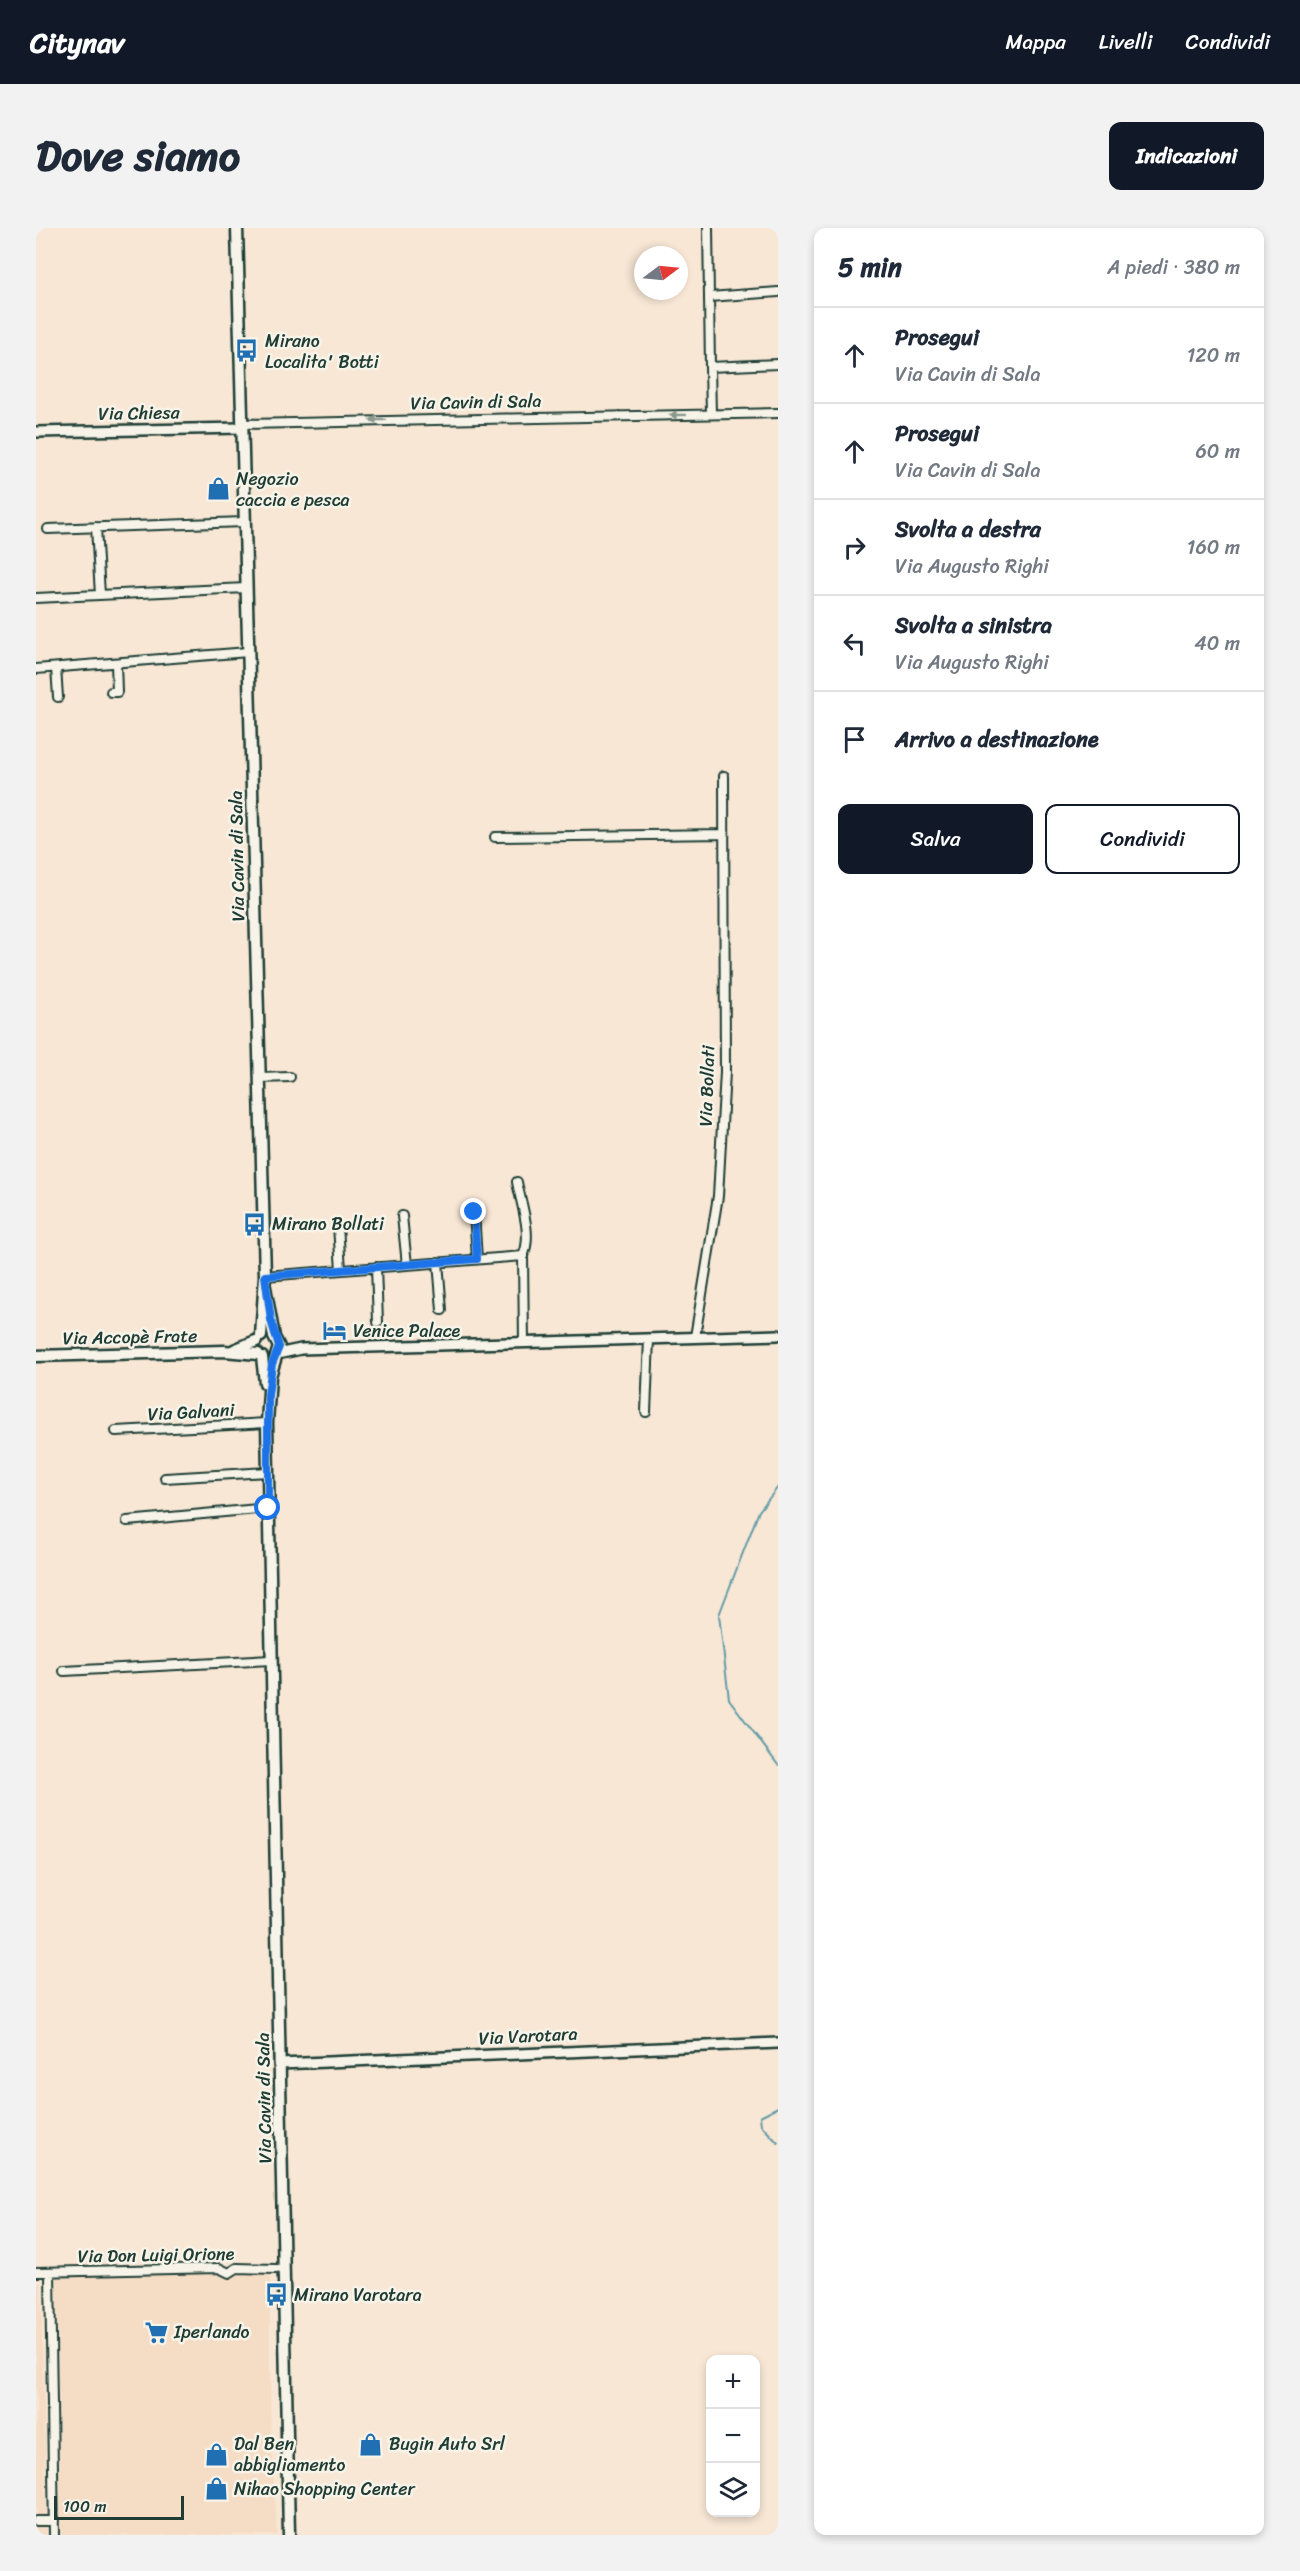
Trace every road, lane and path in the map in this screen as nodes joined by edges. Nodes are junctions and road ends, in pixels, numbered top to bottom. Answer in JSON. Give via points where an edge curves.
{"nodes":[{"id":1,"x":237,"y":228,"type":"edge"},
{"id":2,"x":708,"y":228,"type":"edge"},
{"id":3,"x":778,"y":292,"type":"edge"},
{"id":4,"x":709,"y":297,"type":"junction"},
{"id":5,"x":778,"y":364,"type":"edge"},
{"id":6,"x":710,"y":367,"type":"junction"},
{"id":7,"x":778,"y":413,"type":"edge"},
{"id":8,"x":711,"y":414,"type":"junction"},
{"id":9,"x":242,"y":426,"type":"junction"},
{"id":10,"x":36,"y":432,"type":"edge"},
{"id":11,"x":244,"y":522,"type":"junction"},
{"id":12,"x":96,"y":527,"type":"junction"},
{"id":13,"x":48,"y":529,"type":"dead end"},
{"id":14,"x":246,"y":588,"type":"junction"},
{"id":15,"x":100,"y":595,"type":"junction"},
{"id":16,"x":36,"y":598,"type":"edge"},
{"id":17,"x":248,"y":652,"type":"junction"},
{"id":18,"x":116,"y":663,"type":"junction"},
{"id":19,"x":56,"y":668,"type":"junction"},
{"id":20,"x":36,"y":669,"type":"edge"},
{"id":21,"x":111,"y":692,"type":"dead end"},
{"id":22,"x":58,"y":697,"type":"dead end"},
{"id":23,"x":724,"y":776,"type":"dead end"},
{"id":24,"x":724,"y":834,"type":"junction"},
{"id":25,"x":495,"y":837,"type":"dead end"},
{"id":26,"x":290,"y":1077,"type":"dead end"},
{"id":27,"x":259,"y":1078,"type":"junction"},
{"id":28,"x":516,"y":1182,"type":"dead end"},
{"id":29,"x":474,"y":1212,"type":"dead end"},
{"id":30,"x":402,"y":1216,"type":"dead end"},
{"id":31,"x":338,"y":1226,"type":"dead end"},
{"id":32,"x":524,"y":1256,"type":"junction"},
{"id":33,"x":477,"y":1259,"type":"junction"},
{"id":34,"x":438,"y":1262,"type":"junction"},
{"id":35,"x":407,"y":1265,"type":"junction"},
{"id":36,"x":376,"y":1267,"type":"junction"},
{"id":37,"x":341,"y":1270,"type":"junction"},
{"id":38,"x":265,"y":1281,"type":"junction"},
{"id":39,"x":442,"y":1310,"type":"dead end"},
{"id":40,"x":378,"y":1322,"type":"dead end"},
{"id":41,"x":777,"y":1335,"type":"edge"},
{"id":42,"x":695,"y":1337,"type":"junction"},
{"id":43,"x":259,"y":1338,"type":"junction"},
{"id":44,"x":276,"y":1338,"type":"junction"},
{"id":45,"x":649,"y":1339,"type":"junction"},
{"id":46,"x":524,"y":1343,"type":"junction"},
{"id":47,"x":301,"y":1349,"type":"junction"},
{"id":48,"x":224,"y":1351,"type":"junction"},
{"id":49,"x":276,"y":1355,"type":"junction"},
{"id":50,"x":36,"y":1356,"type":"edge"},
{"id":51,"x":260,"y":1356,"type":"junction"},
{"id":52,"x":268,"y":1395,"type":"junction"},
{"id":53,"x":646,"y":1412,"type":"dead end"},
{"id":54,"x":267,"y":1423,"type":"junction"},
{"id":55,"x":116,"y":1431,"type":"dead end"},
{"id":56,"x":268,"y":1472,"type":"junction"},
{"id":57,"x":165,"y":1478,"type":"dead end"},
{"id":58,"x":268,"y":1508,"type":"junction"},
{"id":59,"x":127,"y":1521,"type":"dead end"},
{"id":60,"x":271,"y":1660,"type":"junction"},
{"id":61,"x":64,"y":1671,"type":"dead end"},
{"id":62,"x":778,"y":2043,"type":"edge"},
{"id":63,"x":280,"y":2064,"type":"junction"},
{"id":64,"x":276,"y":2269,"type":"dead end"},
{"id":65,"x":36,"y":2272,"type":"edge"},
{"id":66,"x":50,"y":2272,"type":"junction"},
{"id":67,"x":54,"y":2521,"type":"junction"},
{"id":68,"x":36,"y":2522,"type":"edge"},
{"id":69,"x":54,"y":2535,"type":"edge"},
{"id":70,"x":288,"y":2535,"type":"edge"}],
"edges":[{"from":1,"to":9,"type":"main road","name":"Via Cavin di Sala"},
{"from":2,"to":4,"type":"street"},
{"from":3,"to":4,"type":"street"},
{"from":4,"to":6,"type":"street"},
{"from":5,"to":6,"type":"street"},
{"from":6,"to":8,"type":"street"},
{"from":7,"to":8,"type":"street","name":"Via Cavin di Sala"},
{"from":8,"to":9,"type":"street","name":"Via Cavin di Sala","one_way":true},
{"from":9,"to":10,"type":"street","name":"Via Chiesa"},
{"from":9,"to":11,"type":"main road","name":"Via Cavin di Sala"},
{"from":11,"to":12,"type":"street"},
{"from":11,"to":14,"type":"main road","name":"Via Cavin di Sala"},
{"from":12,"to":13,"type":"street"},
{"from":12,"to":15,"type":"street"},
{"from":14,"to":15,"type":"street"},
{"from":14,"to":17,"type":"main road","name":"Via Cavin di Sala"},
{"from":15,"to":16,"type":"street"},
{"from":17,"to":18,"type":"street"},
{"from":17,"to":27,"type":"main road","name":"Via Cavin di Sala"},
{"from":18,"to":19,"type":"street"},
{"from":18,"to":21,"type":"street","via":[[117,692]]},
{"from":19,"to":20,"type":"street"},
{"from":19,"to":22,"type":"street"},
{"from":23,"to":24,"type":"street","name":"Via Bollati"},
{"from":24,"to":25,"type":"street"},
{"from":24,"to":42,"type":"street","name":"Via Bollati","via":[[725,1072],[718,1185]]},
{"from":26,"to":27,"type":"street"},
{"from":27,"to":38,"type":"main road","name":"Via Cavin di Sala"},
{"from":28,"to":32,"type":"street","via":[[527,1234]]},
{"from":29,"to":33,"type":"street"},
{"from":30,"to":35,"type":"street"},
{"from":31,"to":37,"type":"street"},
{"from":32,"to":33,"type":"street"},
{"from":32,"to":46,"type":"street"},
{"from":33,"to":34,"type":"street"},
{"from":34,"to":35,"type":"street"},
{"from":34,"to":39,"type":"street"},
{"from":35,"to":36,"type":"street"},
{"from":36,"to":37,"type":"street"},
{"from":36,"to":40,"type":"street"},
{"from":37,"to":38,"type":"street"},
{"from":38,"to":43,"type":"main road","name":"Via Cavin di Sala"},
{"from":38,"to":44,"type":"main road","name":"Via Cavin di Sala"},
{"from":41,"to":42,"type":"street"},
{"from":42,"to":45,"type":"street"},
{"from":43,"to":44,"type":"main road"},
{"from":43,"to":48,"type":"main road","name":"Via Accopè Frate"},
{"from":43,"to":51,"type":"main road","name":"Via Cavin di Sala"},
{"from":44,"to":47,"type":"street"},
{"from":44,"to":49,"type":"main road","name":"Via Cavin di Sala"},
{"from":45,"to":46,"type":"street"},
{"from":45,"to":53,"type":"street"},
{"from":46,"to":47,"type":"street"},
{"from":47,"to":49,"type":"street"},
{"from":48,"to":50,"type":"main road","name":"Via Accopè Frate"},
{"from":48,"to":51,"type":"main road","name":"Via Accopè Frate"},
{"from":49,"to":51,"type":"main road","name":"Via Accopè Frate"},
{"from":49,"to":52,"type":"main road","name":"Via Cavin di Sala"},
{"from":51,"to":52,"type":"main road","name":"Via Cavin di Sala"},
{"from":52,"to":54,"type":"main road","name":"Via Cavin di Sala"},
{"from":54,"to":55,"type":"street","name":"Via Galvani"},
{"from":54,"to":56,"type":"main road","name":"Via Cavin di Sala"},
{"from":56,"to":57,"type":"street"},
{"from":56,"to":58,"type":"main road","name":"Via Cavin di Sala"},
{"from":58,"to":59,"type":"street"},
{"from":58,"to":60,"type":"main road","name":"Via Cavin di Sala"},
{"from":60,"to":61,"type":"street"},
{"from":60,"to":63,"type":"main road","name":"Via Cavin di Sala"},
{"from":62,"to":63,"type":"street","name":"Via Varotara"},
{"from":63,"to":70,"type":"main road","name":"Via Cavin di Sala"},
{"from":64,"to":66,"type":"street","name":"Via Don Luigi Orione"},
{"from":65,"to":66,"type":"street","name":"Via Don Luigi Orione"},
{"from":66,"to":67,"type":"street"},
{"from":67,"to":68,"type":"street"},
{"from":67,"to":69,"type":"street"}]}
